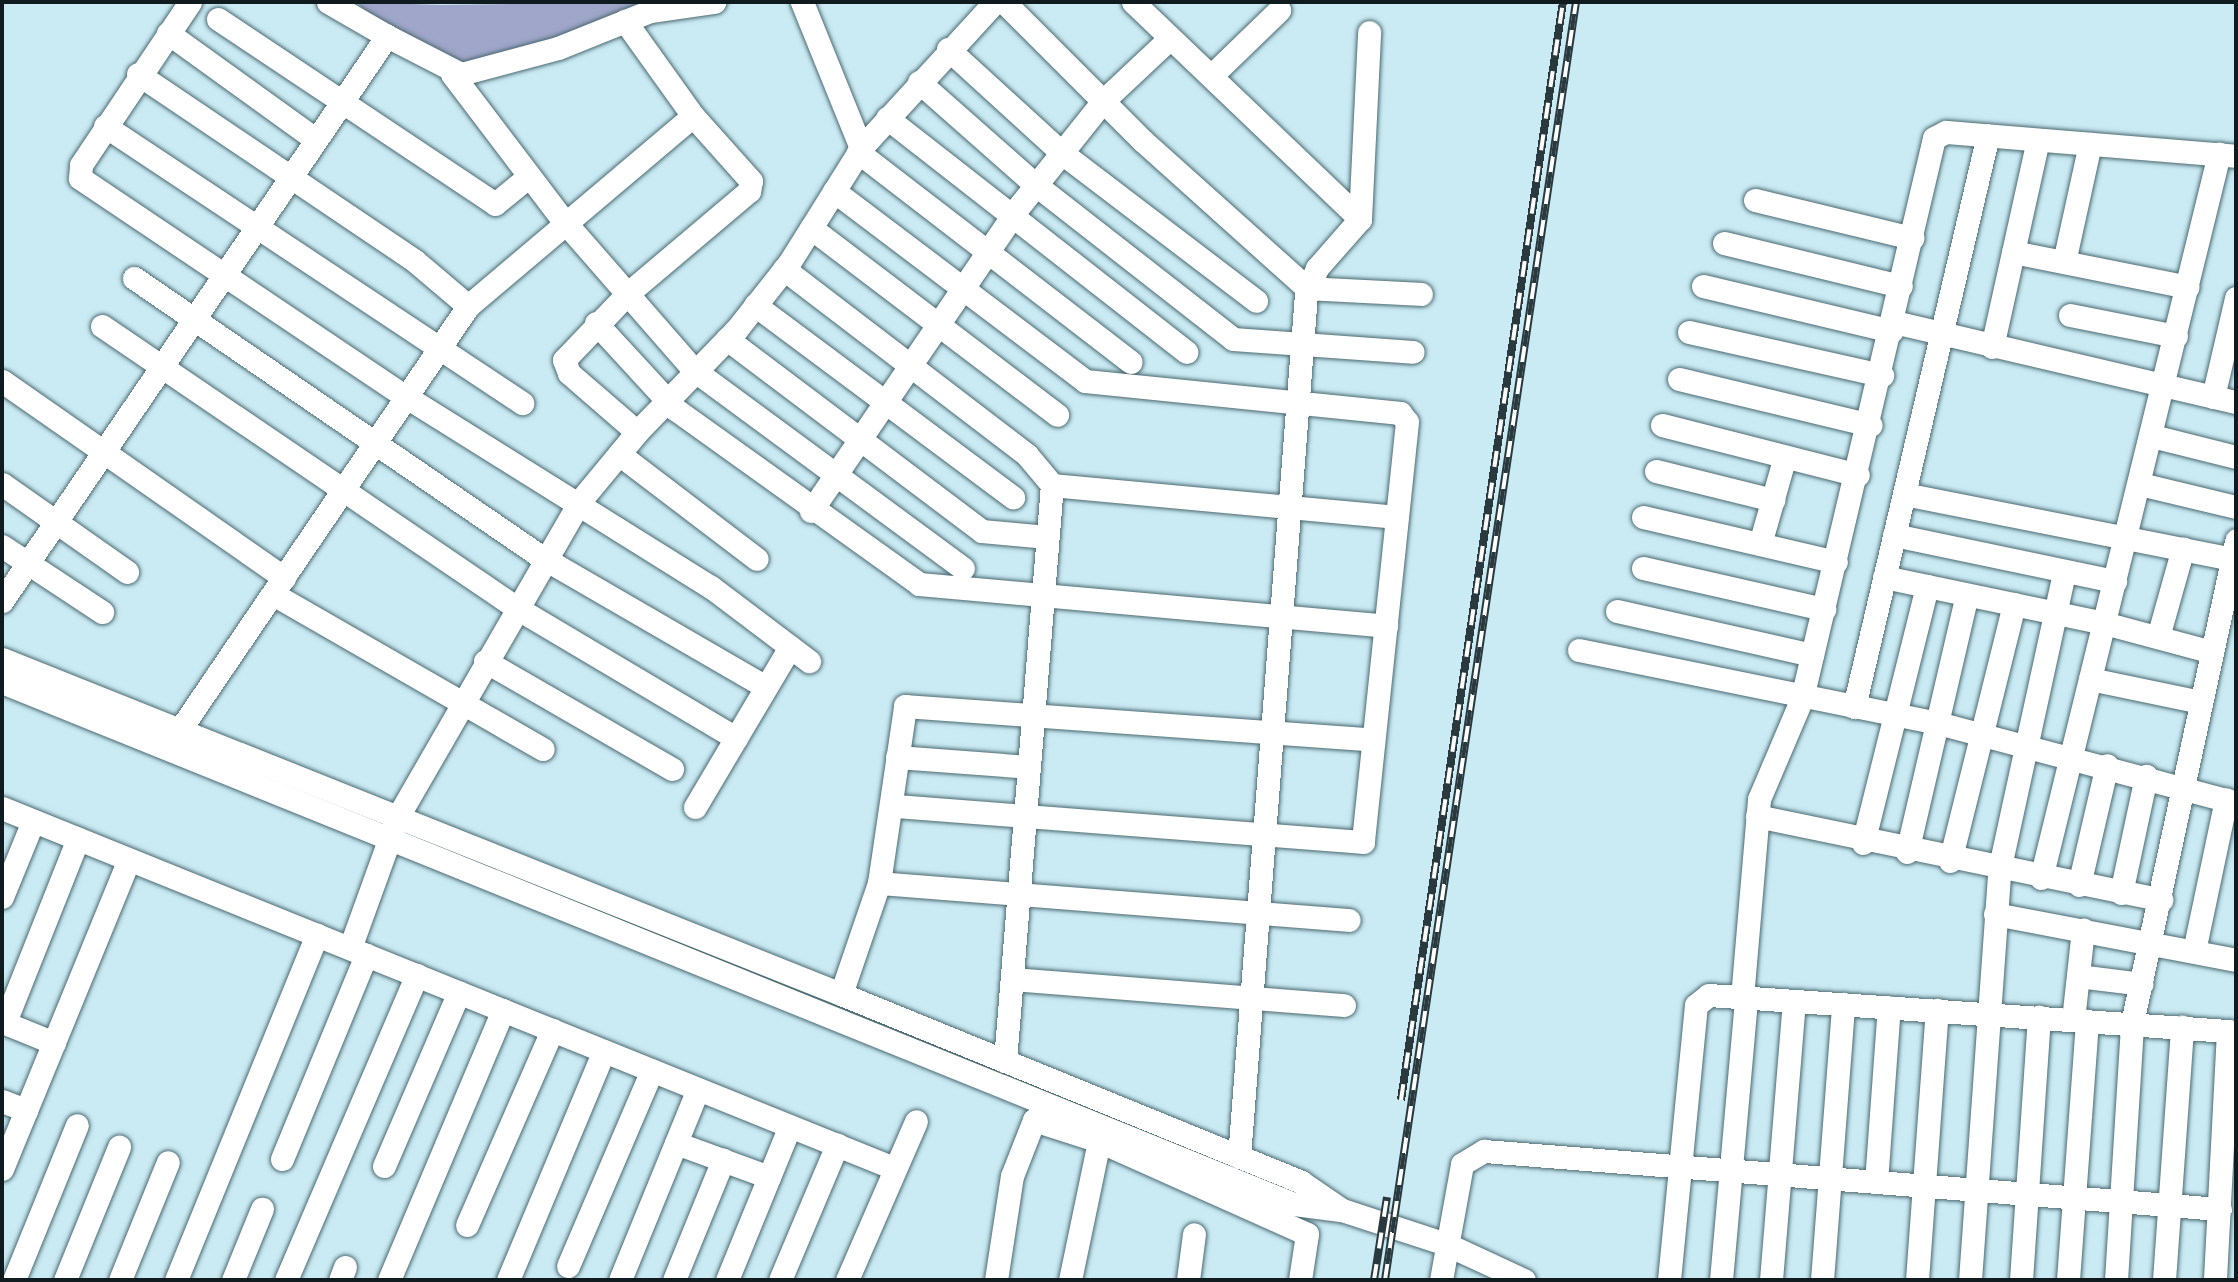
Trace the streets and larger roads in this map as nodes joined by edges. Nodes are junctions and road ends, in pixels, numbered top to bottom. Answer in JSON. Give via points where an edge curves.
{"nodes":[{"id":1,"x":190,"y":2,"type":"edge"},
{"id":2,"x":328,"y":2,"type":"edge"},
{"id":3,"x":714,"y":2,"type":"edge"},
{"id":4,"x":802,"y":2,"type":"edge"},
{"id":5,"x":995,"y":2,"type":"edge"},
{"id":6,"x":1004,"y":2,"type":"edge"},
{"id":7,"x":1133,"y":2,"type":"edge"},
{"id":8,"x":1279,"y":10,"type":"dead end"},
{"id":9,"x":218,"y":19,"type":"dead end"},
{"id":10,"x":625,"y":21,"type":"junction"},
{"id":11,"x":1369,"y":32,"type":"dead end"},
{"id":12,"x":168,"y":33,"type":"junction"},
{"id":13,"x":387,"y":36,"type":"junction"},
{"id":14,"x":1170,"y":37,"type":"junction"},
{"id":15,"x":948,"y":49,"type":"junction"},
{"id":16,"x":138,"y":74,"type":"junction"},
{"id":17,"x":452,"y":74,"type":"junction"},
{"id":18,"x":1211,"y":76,"type":"junction"},
{"id":19,"x":919,"y":82,"type":"junction"},
{"id":20,"x":1103,"y":101,"type":"junction"},
{"id":21,"x":341,"y":102,"type":"junction"},
{"id":22,"x":693,"y":116,"type":"junction"},
{"id":23,"x":887,"y":118,"type":"junction"},
{"id":24,"x":105,"y":126,"type":"junction"},
{"id":25,"x":1988,"y":135,"type":"junction"},
{"id":26,"x":315,"y":139,"type":"junction"},
{"id":27,"x":2038,"y":140,"type":"junction"},
{"id":28,"x":2090,"y":144,"type":"junction"},
{"id":29,"x":860,"y":150,"type":"junction"},
{"id":30,"x":1062,"y":153,"type":"junction"},
{"id":31,"x":2227,"y":155,"type":"edge"},
{"id":32,"x":529,"y":176,"type":"junction"},
{"id":33,"x":288,"y":178,"type":"junction"},
{"id":34,"x":1036,"y":186,"type":"junction"},
{"id":35,"x":834,"y":191,"type":"junction"},
{"id":36,"x":1755,"y":200,"type":"dead end"},
{"id":37,"x":1011,"y":218,"type":"junction"},
{"id":38,"x":1360,"y":219,"type":"junction"},
{"id":39,"x":562,"y":220,"type":"junction"},
{"id":40,"x":811,"y":228,"type":"junction"},
{"id":41,"x":253,"y":229,"type":"junction"},
{"id":42,"x":1912,"y":238,"type":"junction"},
{"id":43,"x":1724,"y":243,"type":"dead end"},
{"id":44,"x":2013,"y":252,"type":"junction"},
{"id":45,"x":986,"y":254,"type":"junction"},
{"id":46,"x":2064,"y":262,"type":"junction"},
{"id":47,"x":784,"y":269,"type":"junction"},
{"id":48,"x":222,"y":275,"type":"junction"},
{"id":49,"x":134,"y":278,"type":"dead end"},
{"id":50,"x":1703,"y":286,"type":"dead end"},
{"id":51,"x":1901,"y":286,"type":"junction"},
{"id":52,"x":2188,"y":287,"type":"junction"},
{"id":53,"x":1307,"y":288,"type":"junction"},
{"id":54,"x":961,"y":291,"type":"junction"},
{"id":55,"x":627,"y":294,"type":"junction"},
{"id":56,"x":1421,"y":294,"type":"dead end"},
{"id":57,"x":2236,"y":298,"type":"edge"},
{"id":58,"x":1256,"y":301,"type":"dead end"},
{"id":59,"x":755,"y":305,"type":"junction"},
{"id":60,"x":468,"y":306,"type":"junction"},
{"id":61,"x":2070,"y":314,"type":"dead end"},
{"id":62,"x":192,"y":319,"type":"junction"},
{"id":63,"x":596,"y":323,"type":"junction"},
{"id":64,"x":102,"y":326,"type":"dead end"},
{"id":65,"x":1893,"y":327,"type":"junction"},
{"id":66,"x":936,"y":328,"type":"junction"},
{"id":67,"x":1689,"y":331,"type":"dead end"},
{"id":68,"x":1941,"y":335,"type":"junction"},
{"id":69,"x":2176,"y":336,"type":"junction"},
{"id":70,"x":727,"y":339,"type":"junction"},
{"id":71,"x":1302,"y":343,"type":"junction"},
{"id":72,"x":437,"y":347,"type":"junction"},
{"id":73,"x":1992,"y":347,"type":"junction"},
{"id":74,"x":1186,"y":352,"type":"dead end"},
{"id":75,"x":1413,"y":352,"type":"dead end"},
{"id":76,"x":1131,"y":362,"type":"dead end"},
{"id":77,"x":161,"y":365,"type":"junction"},
{"id":78,"x":908,"y":369,"type":"junction"},
{"id":79,"x":694,"y":370,"type":"junction"},
{"id":80,"x":1882,"y":375,"type":"junction"},
{"id":81,"x":1679,"y":379,"type":"dead end"},
{"id":82,"x":2,"y":381,"type":"edge"},
{"id":83,"x":2165,"y":386,"type":"junction"},
{"id":84,"x":405,"y":397,"type":"junction"},
{"id":85,"x":2213,"y":397,"type":"junction"},
{"id":86,"x":665,"y":401,"type":"junction"},
{"id":87,"x":1297,"y":401,"type":"junction"},
{"id":88,"x":2236,"y":402,"type":"edge"},
{"id":89,"x":522,"y":403,"type":"dead end"},
{"id":90,"x":884,"y":405,"type":"junction"},
{"id":91,"x":1057,"y":415,"type":"dead end"},
{"id":92,"x":1662,"y":425,"type":"dead end"},
{"id":93,"x":1871,"y":425,"type":"junction"},
{"id":94,"x":637,"y":432,"type":"junction"},
{"id":95,"x":2152,"y":436,"type":"junction"},
{"id":96,"x":860,"y":439,"type":"junction"},
{"id":97,"x":375,"y":442,"type":"junction"},
{"id":98,"x":103,"y":450,"type":"junction"},
{"id":99,"x":619,"y":454,"type":"junction"},
{"id":100,"x":1785,"y":456,"type":"junction"},
{"id":101,"x":2236,"y":457,"type":"edge"},
{"id":102,"x":1657,"y":471,"type":"dead end"},
{"id":103,"x":1858,"y":475,"type":"junction"},
{"id":104,"x":834,"y":477,"type":"junction"},
{"id":105,"x":2,"y":484,"type":"edge"},
{"id":106,"x":2140,"y":484,"type":"junction"},
{"id":107,"x":1052,"y":485,"type":"junction"},
{"id":108,"x":342,"y":491,"type":"junction"},
{"id":109,"x":1904,"y":494,"type":"junction"},
{"id":110,"x":1013,"y":497,"type":"dead end"},
{"id":111,"x":1773,"y":500,"type":"junction"},
{"id":112,"x":578,"y":506,"type":"junction"},
{"id":113,"x":2236,"y":507,"type":"edge"},
{"id":114,"x":1290,"y":510,"type":"junction"},
{"id":115,"x":811,"y":511,"type":"junction"},
{"id":116,"x":1398,"y":517,"type":"junction"},
{"id":117,"x":1643,"y":517,"type":"dead end"},
{"id":118,"x":55,"y":522,"type":"junction"},
{"id":119,"x":2127,"y":534,"type":"junction"},
{"id":120,"x":1894,"y":536,"type":"junction"},
{"id":121,"x":1047,"y":537,"type":"junction"},
{"id":122,"x":1760,"y":544,"type":"junction"},
{"id":123,"x":2,"y":546,"type":"edge"},
{"id":124,"x":2183,"y":548,"type":"junction"},
{"id":125,"x":2235,"y":553,"type":"edge"},
{"id":126,"x":545,"y":559,"type":"junction"},
{"id":127,"x":757,"y":559,"type":"dead end"},
{"id":128,"x":28,"y":562,"type":"junction"},
{"id":129,"x":1836,"y":562,"type":"junction"},
{"id":130,"x":963,"y":568,"type":"dead end"},
{"id":131,"x":1643,"y":568,"type":"dead end"},
{"id":132,"x":127,"y":572,"type":"dead end"},
{"id":133,"x":2064,"y":572,"type":"junction"},
{"id":134,"x":1884,"y":578,"type":"junction"},
{"id":135,"x":2115,"y":581,"type":"junction"},
{"id":136,"x":278,"y":586,"type":"junction"},
{"id":137,"x":1927,"y":586,"type":"junction"},
{"id":138,"x":1967,"y":594,"type":"junction"},
{"id":139,"x":1041,"y":599,"type":"junction"},
{"id":140,"x":2,"y":601,"type":"edge"},
{"id":141,"x":2014,"y":604,"type":"junction"},
{"id":142,"x":515,"y":607,"type":"junction"},
{"id":143,"x":1824,"y":609,"type":"junction"},
{"id":144,"x":1617,"y":611,"type":"dead end"},
{"id":145,"x":102,"y":612,"type":"dead end"},
{"id":146,"x":2056,"y":614,"type":"junction"},
{"id":147,"x":1281,"y":617,"type":"junction"},
{"id":148,"x":2104,"y":623,"type":"junction"},
{"id":149,"x":1386,"y":626,"type":"junction"},
{"id":150,"x":2158,"y":637,"type":"junction"},
{"id":151,"x":790,"y":647,"type":"junction"},
{"id":152,"x":1580,"y":650,"type":"dead end"},
{"id":153,"x":2212,"y":652,"type":"junction"},
{"id":154,"x":1812,"y":655,"type":"junction"},
{"id":155,"x":2,"y":659,"type":"edge"},
{"id":156,"x":485,"y":661,"type":"junction"},
{"id":157,"x":809,"y":661,"type":"dead end"},
{"id":158,"x":2090,"y":679,"type":"junction"},
{"id":159,"x":2,"y":682,"type":"edge"},
{"id":160,"x":766,"y":687,"type":"junction"},
{"id":161,"x":1801,"y":698,"type":"junction"},
{"id":162,"x":463,"y":701,"type":"junction"},
{"id":163,"x":2201,"y":702,"type":"junction"},
{"id":164,"x":1854,"y":707,"type":"junction"},
{"id":165,"x":1034,"y":711,"type":"junction"},
{"id":166,"x":1897,"y":715,"type":"junction"},
{"id":167,"x":1938,"y":723,"type":"junction"},
{"id":168,"x":179,"y":731,"type":"junction"},
{"id":169,"x":1272,"y":731,"type":"junction"},
{"id":170,"x":1980,"y":733,"type":"junction"},
{"id":171,"x":736,"y":738,"type":"junction"},
{"id":172,"x":1371,"y":739,"type":"junction"},
{"id":173,"x":2022,"y":743,"type":"junction"},
{"id":174,"x":543,"y":749,"type":"dead end"},
{"id":175,"x":2071,"y":755,"type":"junction"},
{"id":176,"x":897,"y":757,"type":"junction"},
{"id":177,"x":2107,"y":765,"type":"junction"},
{"id":178,"x":1029,"y":767,"type":"junction"},
{"id":179,"x":672,"y":769,"type":"dead end"},
{"id":180,"x":2146,"y":776,"type":"junction"},
{"id":181,"x":2182,"y":786,"type":"junction"},
{"id":182,"x":2231,"y":801,"type":"edge"},
{"id":183,"x":894,"y":806,"type":"junction"},
{"id":184,"x":695,"y":807,"type":"dead end"},
{"id":185,"x":2,"y":808,"type":"edge"},
{"id":186,"x":1025,"y":815,"type":"junction"},
{"id":187,"x":1757,"y":816,"type":"junction"},
{"id":188,"x":33,"y":821,"type":"junction"},
{"id":189,"x":394,"y":829,"type":"junction"},
{"id":190,"x":1264,"y":834,"type":"junction"},
{"id":191,"x":78,"y":839,"type":"junction"},
{"id":192,"x":1863,"y":843,"type":"junction"},
{"id":193,"x":1907,"y":852,"type":"junction"},
{"id":194,"x":129,"y":860,"type":"junction"},
{"id":195,"x":1950,"y":861,"type":"junction"},
{"id":196,"x":7,"y":869,"type":"edge"},
{"id":197,"x":1999,"y":872,"type":"junction"},
{"id":198,"x":2041,"y":878,"type":"junction"},
{"id":199,"x":879,"y":883,"type":"junction"},
{"id":200,"x":2079,"y":885,"type":"junction"},
{"id":201,"x":2121,"y":893,"type":"junction"},
{"id":202,"x":1019,"y":895,"type":"junction"},
{"id":203,"x":2,"y":897,"type":"edge"},
{"id":204,"x":2161,"y":900,"type":"junction"},
{"id":205,"x":1995,"y":914,"type":"junction"},
{"id":206,"x":1258,"y":916,"type":"junction"},
{"id":207,"x":1349,"y":920,"type":"dead end"},
{"id":208,"x":2083,"y":930,"type":"junction"},
{"id":209,"x":317,"y":935,"type":"junction"},
{"id":210,"x":2153,"y":943,"type":"junction"},
{"id":211,"x":358,"y":951,"type":"junction"},
{"id":212,"x":2194,"y":951,"type":"junction"},
{"id":213,"x":2236,"y":960,"type":"edge"},
{"id":214,"x":417,"y":975,"type":"junction"},
{"id":215,"x":2078,"y":976,"type":"junction"},
{"id":216,"x":1012,"y":979,"type":"junction"},
{"id":217,"x":2142,"y":984,"type":"junction"},
{"id":218,"x":458,"y":992,"type":"junction"},
{"id":219,"x":841,"y":994,"type":"junction"},
{"id":220,"x":1251,"y":997,"type":"junction"},
{"id":221,"x":1744,"y":998,"type":"junction"},
{"id":222,"x":1794,"y":1001,"type":"junction"},
{"id":223,"x":1344,"y":1004,"type":"dead end"},
{"id":224,"x":1843,"y":1004,"type":"junction"},
{"id":225,"x":1889,"y":1007,"type":"junction"},
{"id":226,"x":503,"y":1010,"type":"junction"},
{"id":227,"x":1937,"y":1010,"type":"junction"},
{"id":228,"x":1988,"y":1014,"type":"junction"},
{"id":229,"x":2039,"y":1017,"type":"junction"},
{"id":230,"x":2080,"y":1020,"type":"junction"},
{"id":231,"x":2132,"y":1023,"type":"junction"},
{"id":232,"x":2182,"y":1027,"type":"junction"},
{"id":233,"x":552,"y":1030,"type":"junction"},
{"id":234,"x":54,"y":1043,"type":"junction"},
{"id":235,"x":604,"y":1051,"type":"junction"},
{"id":236,"x":1005,"y":1061,"type":"junction"},
{"id":237,"x":652,"y":1070,"type":"junction"},
{"id":238,"x":698,"y":1089,"type":"junction"},
{"id":239,"x":2,"y":1101,"type":"edge"},
{"id":240,"x":26,"y":1110,"type":"junction"},
{"id":241,"x":916,"y":1121,"type":"dead end"},
{"id":242,"x":77,"y":1125,"type":"dead end"},
{"id":243,"x":790,"y":1126,"type":"junction"},
{"id":244,"x":1099,"y":1141,"type":"junction"},
{"id":245,"x":676,"y":1143,"type":"junction"},
{"id":246,"x":837,"y":1145,"type":"junction"},
{"id":247,"x":119,"y":1147,"type":"dead end"},
{"id":248,"x":1238,"y":1157,"type":"junction"},
{"id":249,"x":282,"y":1159,"type":"dead end"},
{"id":250,"x":723,"y":1160,"type":"junction"},
{"id":251,"x":168,"y":1162,"type":"dead end"},
{"id":252,"x":384,"y":1166,"type":"dead end"},
{"id":253,"x":894,"y":1168,"type":"junction"},
{"id":254,"x":1679,"y":1168,"type":"junction"},
{"id":255,"x":2,"y":1169,"type":"edge"},
{"id":256,"x":1731,"y":1172,"type":"junction"},
{"id":257,"x":1779,"y":1175,"type":"junction"},
{"id":258,"x":769,"y":1177,"type":"junction"},
{"id":259,"x":1830,"y":1179,"type":"junction"},
{"id":260,"x":1876,"y":1182,"type":"junction"},
{"id":261,"x":1923,"y":1185,"type":"junction"},
{"id":262,"x":1976,"y":1189,"type":"junction"},
{"id":263,"x":2028,"y":1193,"type":"junction"},
{"id":264,"x":2074,"y":1197,"type":"junction"},
{"id":265,"x":2121,"y":1201,"type":"junction"},
{"id":266,"x":2168,"y":1205,"type":"junction"},
{"id":267,"x":262,"y":1209,"type":"dead end"},
{"id":268,"x":2220,"y":1209,"type":"junction"},
{"id":269,"x":1342,"y":1210,"type":"junction"},
{"id":270,"x":467,"y":1225,"type":"dead end"},
{"id":271,"x":1194,"y":1234,"type":"dead end"},
{"id":272,"x":1446,"y":1244,"type":"junction"},
{"id":273,"x":568,"y":1266,"type":"dead end"},
{"id":274,"x":15,"y":1280,"type":"edge"},
{"id":275,"x":65,"y":1280,"type":"edge"},
{"id":276,"x":120,"y":1280,"type":"edge"},
{"id":277,"x":176,"y":1280,"type":"edge"},
{"id":278,"x":233,"y":1280,"type":"edge"},
{"id":279,"x":286,"y":1280,"type":"edge"},
{"id":280,"x":389,"y":1280,"type":"edge"},
{"id":281,"x":508,"y":1280,"type":"edge"},
{"id":282,"x":620,"y":1280,"type":"edge"},
{"id":283,"x":674,"y":1280,"type":"edge"},
{"id":284,"x":727,"y":1280,"type":"edge"},
{"id":285,"x":780,"y":1280,"type":"edge"},
{"id":286,"x":847,"y":1280,"type":"edge"},
{"id":287,"x":996,"y":1280,"type":"edge"},
{"id":288,"x":1070,"y":1280,"type":"edge"},
{"id":289,"x":1188,"y":1280,"type":"edge"},
{"id":290,"x":1300,"y":1280,"type":"edge"},
{"id":291,"x":1441,"y":1280,"type":"edge"},
{"id":292,"x":1524,"y":1280,"type":"edge"},
{"id":293,"x":1668,"y":1280,"type":"edge"},
{"id":294,"x":1721,"y":1280,"type":"edge"},
{"id":295,"x":1771,"y":1280,"type":"edge"},
{"id":296,"x":1822,"y":1280,"type":"edge"},
{"id":297,"x":1917,"y":1280,"type":"edge"},
{"id":298,"x":1970,"y":1280,"type":"edge"},
{"id":299,"x":2021,"y":1280,"type":"edge"},
{"id":300,"x":2068,"y":1280,"type":"edge"},
{"id":301,"x":2116,"y":1280,"type":"edge"},
{"id":302,"x":2164,"y":1280,"type":"edge"},
{"id":303,"x":2215,"y":1280,"type":"edge"}],
"edges":[{"from":1,"to":12,"type":"street"},
{"from":2,"to":13,"type":"street"},
{"from":3,"to":10,"type":"street","via":[[669,6]]},
{"from":4,"to":29,"type":"street"},
{"from":5,"to":15,"type":"street"},
{"from":6,"to":20,"type":"street"},
{"from":7,"to":14,"type":"street"},
{"from":8,"to":18,"type":"street"},
{"from":9,"to":21,"type":"street"},
{"from":10,"to":17,"type":"street","via":[[558,48]]},
{"from":10,"to":22,"type":"street"},
{"from":11,"to":38,"type":"street"},
{"from":12,"to":16,"type":"street"},
{"from":12,"to":26,"type":"street"},
{"from":13,"to":17,"type":"street"},
{"from":13,"to":21,"type":"street"},
{"from":14,"to":18,"type":"street"},
{"from":14,"to":20,"type":"street"},
{"from":15,"to":19,"type":"street"},
{"from":15,"to":30,"type":"street"},
{"from":16,"to":24,"type":"street"},
{"from":16,"to":33,"type":"street"},
{"from":17,"to":32,"type":"street"},
{"from":18,"to":38,"type":"street"},
{"from":19,"to":23,"type":"street"},
{"from":19,"to":34,"type":"street"},
{"from":20,"to":30,"type":"street"},
{"from":20,"to":53,"type":"street"},
{"from":21,"to":26,"type":"street"},
{"from":21,"to":32,"type":"street","via":[[495,204]]},
{"from":22,"to":39,"type":"street"},
{"from":22,"to":55,"type":"street","via":[[751,181],[749,191]]},
{"from":23,"to":29,"type":"street"},
{"from":23,"to":37,"type":"street"},
{"from":24,"to":41,"type":"street"},
{"from":24,"to":48,"type":"street","via":[[79,178]]},
{"from":25,"to":27,"type":"street"},
{"from":25,"to":42,"type":"street","via":[[1947,132],[1934,138]]},
{"from":25,"to":68,"type":"street"},
{"from":26,"to":33,"type":"street"},
{"from":27,"to":28,"type":"street"},
{"from":27,"to":44,"type":"street"},
{"from":28,"to":31,"type":"street"},
{"from":28,"to":46,"type":"street"},
{"from":29,"to":35,"type":"street"},
{"from":29,"to":45,"type":"street"},
{"from":30,"to":34,"type":"street"},
{"from":30,"to":58,"type":"street"},
{"from":31,"to":52,"type":"street"},
{"from":32,"to":39,"type":"street"},
{"from":33,"to":41,"type":"street"},
{"from":33,"to":60,"type":"street","via":[[415,261]]},
{"from":34,"to":37,"type":"street"},
{"from":34,"to":71,"type":"street","via":[[1226,335]]},
{"from":35,"to":40,"type":"street"},
{"from":35,"to":54,"type":"street"},
{"from":36,"to":42,"type":"street"},
{"from":37,"to":45,"type":"street"},
{"from":37,"to":74,"type":"street"},
{"from":38,"to":53,"type":"street"},
{"from":39,"to":55,"type":"street"},
{"from":39,"to":60,"type":"street"},
{"from":40,"to":47,"type":"street"},
{"from":40,"to":66,"type":"street"},
{"from":41,"to":48,"type":"street"},
{"from":41,"to":72,"type":"street"},
{"from":42,"to":51,"type":"street"},
{"from":43,"to":51,"type":"street"},
{"from":44,"to":46,"type":"street"},
{"from":44,"to":73,"type":"street"},
{"from":45,"to":54,"type":"street"},
{"from":45,"to":76,"type":"street"},
{"from":46,"to":52,"type":"street"},
{"from":47,"to":59,"type":"street"},
{"from":47,"to":78,"type":"street"},
{"from":48,"to":62,"type":"street"},
{"from":48,"to":84,"type":"street"},
{"from":49,"to":62,"type":"street"},
{"from":50,"to":65,"type":"street"},
{"from":51,"to":65,"type":"street"},
{"from":52,"to":69,"type":"street"},
{"from":53,"to":56,"type":"street"},
{"from":53,"to":71,"type":"street"},
{"from":54,"to":66,"type":"street"},
{"from":54,"to":87,"type":"street","via":[[1085,382]]},
{"from":55,"to":63,"type":"street"},
{"from":55,"to":79,"type":"street"},
{"from":57,"to":85,"type":"street"},
{"from":59,"to":70,"type":"street"},
{"from":59,"to":90,"type":"street"},
{"from":60,"to":72,"type":"street"},
{"from":61,"to":69,"type":"street"},
{"from":62,"to":77,"type":"street"},
{"from":62,"to":97,"type":"street"},
{"from":63,"to":86,"type":"street"},
{"from":63,"to":94,"type":"street","via":[[569,351],[565,368]]},
{"from":64,"to":77,"type":"street"},
{"from":65,"to":68,"type":"street"},
{"from":65,"to":80,"type":"street"},
{"from":66,"to":78,"type":"street"},
{"from":66,"to":91,"type":"street"},
{"from":67,"to":80,"type":"street"},
{"from":68,"to":73,"type":"street"},
{"from":68,"to":109,"type":"street"},
{"from":69,"to":83,"type":"street"},
{"from":70,"to":79,"type":"street"},
{"from":70,"to":96,"type":"street"},
{"from":71,"to":75,"type":"street"},
{"from":71,"to":87,"type":"street"},
{"from":72,"to":84,"type":"street"},
{"from":72,"to":89,"type":"street"},
{"from":73,"to":83,"type":"street"},
{"from":77,"to":98,"type":"street"},
{"from":77,"to":108,"type":"street"},
{"from":78,"to":90,"type":"street"},
{"from":78,"to":107,"type":"street","via":[[1027,455]]},
{"from":79,"to":86,"type":"street"},
{"from":79,"to":104,"type":"street"},
{"from":80,"to":93,"type":"street"},
{"from":81,"to":93,"type":"street"},
{"from":82,"to":98,"type":"street"},
{"from":83,"to":85,"type":"street"},
{"from":83,"to":95,"type":"street"},
{"from":84,"to":97,"type":"street"},
{"from":84,"to":112,"type":"street"},
{"from":85,"to":88,"type":"street"},
{"from":86,"to":94,"type":"street"},
{"from":86,"to":115,"type":"street"},
{"from":87,"to":114,"type":"street"},
{"from":87,"to":116,"type":"street","via":[[1405,416]]},
{"from":90,"to":96,"type":"street"},
{"from":90,"to":110,"type":"street"},
{"from":92,"to":100,"type":"street"},
{"from":93,"to":103,"type":"street"},
{"from":94,"to":99,"type":"street"},
{"from":95,"to":101,"type":"street"},
{"from":95,"to":106,"type":"street"},
{"from":96,"to":104,"type":"street"},
{"from":96,"to":121,"type":"street","via":[[982,531]]},
{"from":97,"to":108,"type":"street"},
{"from":97,"to":126,"type":"street"},
{"from":98,"to":118,"type":"street"},
{"from":98,"to":136,"type":"street"},
{"from":99,"to":112,"type":"street"},
{"from":99,"to":127,"type":"street"},
{"from":100,"to":103,"type":"street"},
{"from":100,"to":111,"type":"street"},
{"from":102,"to":111,"type":"street"},
{"from":103,"to":129,"type":"street"},
{"from":104,"to":115,"type":"street"},
{"from":104,"to":130,"type":"street"},
{"from":105,"to":118,"type":"street"},
{"from":106,"to":113,"type":"street"},
{"from":106,"to":119,"type":"street"},
{"from":107,"to":114,"type":"street"},
{"from":107,"to":121,"type":"street"},
{"from":108,"to":136,"type":"street"},
{"from":108,"to":142,"type":"street"},
{"from":109,"to":119,"type":"street"},
{"from":109,"to":120,"type":"street"},
{"from":111,"to":122,"type":"street"},
{"from":112,"to":126,"type":"street"},
{"from":112,"to":151,"type":"street","via":[[712,587]]},
{"from":114,"to":116,"type":"street"},
{"from":114,"to":147,"type":"street"},
{"from":115,"to":139,"type":"street","via":[[919,584]]},
{"from":116,"to":149,"type":"street"},
{"from":117,"to":122,"type":"street"},
{"from":118,"to":128,"type":"street"},
{"from":118,"to":132,"type":"street"},
{"from":119,"to":124,"type":"street"},
{"from":119,"to":135,"type":"street"},
{"from":120,"to":133,"type":"street"},
{"from":120,"to":134,"type":"street"},
{"from":121,"to":139,"type":"street"},
{"from":122,"to":129,"type":"street"},
{"from":123,"to":128,"type":"street"},
{"from":124,"to":125,"type":"street"},
{"from":124,"to":150,"type":"street"},
{"from":125,"to":153,"type":"street"},
{"from":126,"to":142,"type":"street"},
{"from":126,"to":160,"type":"street"},
{"from":128,"to":140,"type":"street"},
{"from":128,"to":145,"type":"street"},
{"from":129,"to":143,"type":"street"},
{"from":131,"to":143,"type":"street"},
{"from":133,"to":135,"type":"street"},
{"from":133,"to":146,"type":"street"},
{"from":134,"to":137,"type":"street"},
{"from":134,"to":164,"type":"street"},
{"from":135,"to":148,"type":"street"},
{"from":136,"to":162,"type":"street"},
{"from":136,"to":168,"type":"street"},
{"from":137,"to":138,"type":"street"},
{"from":137,"to":166,"type":"street"},
{"from":138,"to":141,"type":"street"},
{"from":138,"to":167,"type":"street"},
{"from":139,"to":147,"type":"street"},
{"from":139,"to":165,"type":"street"},
{"from":141,"to":146,"type":"street"},
{"from":141,"to":170,"type":"street"},
{"from":142,"to":156,"type":"street"},
{"from":142,"to":171,"type":"street"},
{"from":143,"to":154,"type":"street"},
{"from":144,"to":154,"type":"street"},
{"from":146,"to":148,"type":"street"},
{"from":146,"to":173,"type":"street"},
{"from":147,"to":149,"type":"street"},
{"from":147,"to":169,"type":"street"},
{"from":148,"to":150,"type":"street"},
{"from":148,"to":158,"type":"street"},
{"from":149,"to":172,"type":"street"},
{"from":150,"to":153,"type":"street"},
{"from":151,"to":157,"type":"street"},
{"from":151,"to":160,"type":"street"},
{"from":152,"to":161,"type":"street"},
{"from":153,"to":163,"type":"street"},
{"from":154,"to":161,"type":"street"},
{"from":155,"to":168,"type":"street"},
{"from":156,"to":162,"type":"street"},
{"from":156,"to":179,"type":"street"},
{"from":158,"to":163,"type":"street"},
{"from":158,"to":175,"type":"street"},
{"from":159,"to":189,"type":"street"},
{"from":160,"to":171,"type":"street"},
{"from":161,"to":164,"type":"street"},
{"from":161,"to":187,"type":"street"},
{"from":162,"to":174,"type":"street"},
{"from":162,"to":189,"type":"street"},
{"from":163,"to":181,"type":"street"},
{"from":164,"to":166,"type":"street"},
{"from":165,"to":169,"type":"street"},
{"from":165,"to":176,"type":"street","via":[[905,706]]},
{"from":165,"to":178,"type":"street"},
{"from":166,"to":167,"type":"street"},
{"from":166,"to":192,"type":"street"},
{"from":167,"to":170,"type":"street"},
{"from":167,"to":193,"type":"street"},
{"from":168,"to":189,"type":"street"},
{"from":169,"to":172,"type":"street"},
{"from":169,"to":190,"type":"street"},
{"from":170,"to":173,"type":"street"},
{"from":170,"to":195,"type":"street"},
{"from":171,"to":184,"type":"street"},
{"from":172,"to":190,"type":"street","via":[[1363,842]]},
{"from":173,"to":175,"type":"street"},
{"from":173,"to":197,"type":"street"},
{"from":175,"to":177,"type":"street"},
{"from":175,"to":198,"type":"street"},
{"from":176,"to":178,"type":"street"},
{"from":176,"to":183,"type":"street"},
{"from":177,"to":180,"type":"street"},
{"from":177,"to":200,"type":"street"},
{"from":178,"to":186,"type":"street"},
{"from":180,"to":181,"type":"street"},
{"from":180,"to":201,"type":"street"},
{"from":181,"to":182,"type":"street"},
{"from":181,"to":204,"type":"street"},
{"from":182,"to":212,"type":"street"},
{"from":183,"to":186,"type":"street"},
{"from":183,"to":199,"type":"street"},
{"from":185,"to":188,"type":"street"},
{"from":186,"to":190,"type":"street"},
{"from":186,"to":202,"type":"street"},
{"from":187,"to":192,"type":"street"},
{"from":187,"to":221,"type":"street"},
{"from":188,"to":191,"type":"street"},
{"from":188,"to":196,"type":"street"},
{"from":189,"to":211,"type":"street"},
{"from":189,"to":219,"type":"street"},
{"from":189,"to":269,"type":"street","via":[[1294,1204]]},
{"from":190,"to":206,"type":"street"},
{"from":191,"to":194,"type":"street"},
{"from":191,"to":234,"type":"street","via":[[7,1017],[10,1025]]},
{"from":192,"to":193,"type":"street"},
{"from":193,"to":195,"type":"street"},
{"from":194,"to":209,"type":"street"},
{"from":194,"to":234,"type":"street"},
{"from":195,"to":197,"type":"street"},
{"from":196,"to":203,"type":"street"},
{"from":197,"to":198,"type":"street"},
{"from":197,"to":205,"type":"street"},
{"from":198,"to":200,"type":"street"},
{"from":199,"to":202,"type":"street"},
{"from":199,"to":219,"type":"street"},
{"from":200,"to":201,"type":"street"},
{"from":201,"to":204,"type":"street"},
{"from":202,"to":206,"type":"street"},
{"from":202,"to":216,"type":"street"},
{"from":204,"to":210,"type":"street"},
{"from":205,"to":208,"type":"street"},
{"from":205,"to":228,"type":"street"},
{"from":206,"to":207,"type":"street"},
{"from":206,"to":220,"type":"street"},
{"from":208,"to":210,"type":"street"},
{"from":208,"to":215,"type":"street"},
{"from":209,"to":211,"type":"street"},
{"from":209,"to":277,"type":"street"},
{"from":210,"to":212,"type":"street"},
{"from":210,"to":217,"type":"street"},
{"from":211,"to":214,"type":"street"},
{"from":211,"to":249,"type":"street"},
{"from":212,"to":213,"type":"street"},
{"from":214,"to":218,"type":"street"},
{"from":214,"to":279,"type":"street"},
{"from":215,"to":217,"type":"street"},
{"from":215,"to":230,"type":"street"},
{"from":216,"to":220,"type":"street"},
{"from":216,"to":236,"type":"street"},
{"from":217,"to":231,"type":"street"},
{"from":218,"to":226,"type":"street"},
{"from":218,"to":252,"type":"street"},
{"from":219,"to":236,"type":"street"},
{"from":220,"to":223,"type":"street"},
{"from":220,"to":248,"type":"street"},
{"from":221,"to":222,"type":"street"},
{"from":221,"to":254,"type":"street","via":[[1709,995],[1696,1005]]},
{"from":221,"to":256,"type":"street"},
{"from":222,"to":224,"type":"street"},
{"from":222,"to":257,"type":"street"},
{"from":224,"to":225,"type":"street"},
{"from":224,"to":259,"type":"street"},
{"from":225,"to":227,"type":"street"},
{"from":225,"to":260,"type":"street"},
{"from":226,"to":233,"type":"street"},
{"from":226,"to":280,"type":"street"},
{"from":227,"to":228,"type":"street"},
{"from":227,"to":261,"type":"street"},
{"from":228,"to":229,"type":"street"},
{"from":228,"to":262,"type":"street"},
{"from":229,"to":230,"type":"street"},
{"from":229,"to":263,"type":"street"},
{"from":230,"to":231,"type":"street"},
{"from":230,"to":264,"type":"street"},
{"from":231,"to":232,"type":"street"},
{"from":231,"to":265,"type":"street"},
{"from":232,"to":266,"type":"street"},
{"from":232,"to":268,"type":"street","via":[[2231,1036]]},
{"from":233,"to":235,"type":"street"},
{"from":233,"to":270,"type":"street"},
{"from":234,"to":240,"type":"street"},
{"from":235,"to":237,"type":"street"},
{"from":235,"to":281,"type":"street"},
{"from":236,"to":248,"type":"street"},
{"from":237,"to":238,"type":"street"},
{"from":237,"to":273,"type":"street"},
{"from":238,"to":243,"type":"street"},
{"from":238,"to":245,"type":"street"},
{"from":239,"to":240,"type":"street"},
{"from":240,"to":255,"type":"street"},
{"from":241,"to":253,"type":"street"},
{"from":242,"to":274,"type":"street"},
{"from":243,"to":246,"type":"street"},
{"from":243,"to":258,"type":"street"},
{"from":244,"to":287,"type":"street","via":[[1030,1121],[1012,1177]]},
{"from":244,"to":288,"type":"street"},
{"from":244,"to":290,"type":"street","via":[[1307,1234]]},
{"from":245,"to":250,"type":"street"},
{"from":245,"to":282,"type":"street"},
{"from":246,"to":253,"type":"street"},
{"from":246,"to":285,"type":"street"},
{"from":247,"to":275,"type":"street"},
{"from":248,"to":269,"type":"street","via":[[1301,1182]]},
{"from":250,"to":258,"type":"street"},
{"from":250,"to":283,"type":"street"},
{"from":251,"to":276,"type":"street"},
{"from":253,"to":286,"type":"street"},
{"from":254,"to":256,"type":"street"},
{"from":254,"to":272,"type":"street","via":[[1484,1150],[1468,1155]]},
{"from":254,"to":293,"type":"street"},
{"from":256,"to":257,"type":"street"},
{"from":256,"to":294,"type":"street"},
{"from":257,"to":259,"type":"street"},
{"from":257,"to":295,"type":"street"},
{"from":258,"to":284,"type":"street"},
{"from":259,"to":260,"type":"street"},
{"from":259,"to":296,"type":"street"},
{"from":260,"to":261,"type":"street"},
{"from":261,"to":262,"type":"street"},
{"from":261,"to":297,"type":"street"},
{"from":262,"to":263,"type":"street"},
{"from":262,"to":298,"type":"street"},
{"from":263,"to":264,"type":"street"},
{"from":263,"to":299,"type":"street"},
{"from":264,"to":265,"type":"street"},
{"from":264,"to":300,"type":"street"},
{"from":265,"to":266,"type":"street"},
{"from":265,"to":301,"type":"street"},
{"from":266,"to":268,"type":"street"},
{"from":266,"to":302,"type":"street"},
{"from":267,"to":278,"type":"street"},
{"from":268,"to":303,"type":"street"},
{"from":269,"to":272,"type":"street"},
{"from":271,"to":289,"type":"street"},
{"from":272,"to":291,"type":"street"},
{"from":272,"to":292,"type":"street"}]}
